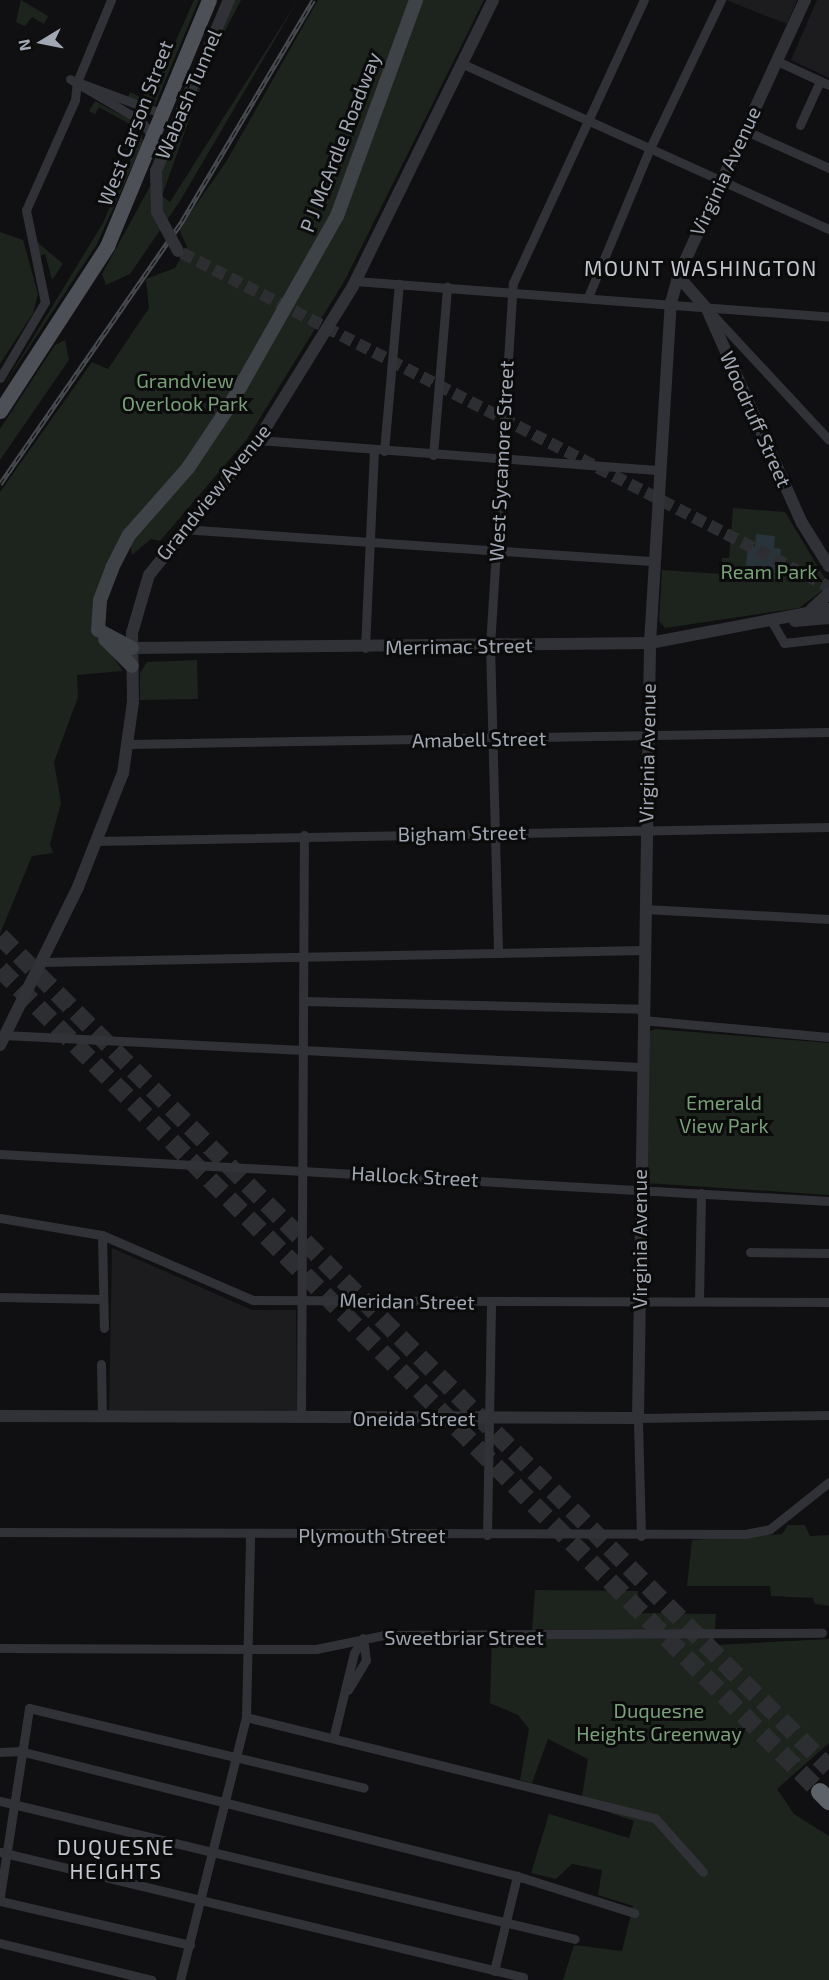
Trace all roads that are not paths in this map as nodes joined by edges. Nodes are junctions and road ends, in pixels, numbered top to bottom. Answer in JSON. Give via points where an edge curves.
{"nodes":[{"id":1,"x":111,"y":0,"type":"edge"},
{"id":2,"x":209,"y":0,"type":"edge"},
{"id":3,"x":229,"y":0,"type":"edge"},
{"id":4,"x":416,"y":0,"type":"edge"},
{"id":5,"x":493,"y":0,"type":"edge"},
{"id":6,"x":644,"y":0,"type":"edge"},
{"id":7,"x":721,"y":0,"type":"edge"},
{"id":8,"x":805,"y":0,"type":"edge"},
{"id":9,"x":777,"y":61,"type":"junction"},
{"id":10,"x":463,"y":64,"type":"junction"},
{"id":11,"x":73,"y":80,"type":"junction"},
{"id":12,"x":824,"y":83,"type":"edge"},
{"id":13,"x":116,"y":94,"type":"junction"},
{"id":14,"x":111,"y":105,"type":"junction"},
{"id":15,"x":161,"y":113,"type":"junction"},
{"id":16,"x":589,"y":119,"type":"junction"},
{"id":17,"x":800,"y":125,"type":"dead end"},
{"id":18,"x":744,"y":130,"type":"junction"},
{"id":19,"x":153,"y":137,"type":"junction"},
{"id":20,"x":651,"y":146,"type":"junction"},
{"id":21,"x":829,"y":168,"type":"edge"},
{"id":22,"x":721,"y":180,"type":"junction"},
{"id":23,"x":829,"y":229,"type":"edge"},
{"id":24,"x":180,"y":252,"type":"tunnel mouth"},
{"id":25,"x":678,"y":276,"type":"junction"},
{"id":26,"x":356,"y":281,"type":"junction"},
{"id":27,"x":399,"y":284,"type":"junction"},
{"id":28,"x":447,"y":287,"type":"junction"},
{"id":29,"x":512,"y":292,"type":"junction"},
{"id":30,"x":588,"y":297,"type":"junction"},
{"id":31,"x":671,"y":303,"type":"junction"},
{"id":32,"x":707,"y":309,"type":"junction"},
{"id":33,"x":829,"y":317,"type":"edge"},
{"id":34,"x":0,"y":378,"type":"edge"},
{"id":35,"x":0,"y":411,"type":"edge"},
{"id":36,"x":258,"y":440,"type":"junction"},
{"id":37,"x":829,"y":440,"type":"edge"},
{"id":38,"x":374,"y":450,"type":"junction"},
{"id":39,"x":384,"y":451,"type":"junction"},
{"id":40,"x":434,"y":455,"type":"junction"},
{"id":41,"x":500,"y":459,"type":"junction"},
{"id":42,"x":660,"y":470,"type":"junction"},
{"id":43,"x":181,"y":529,"type":"junction"},
{"id":44,"x":369,"y":542,"type":"junction"},
{"id":45,"x":496,"y":549,"type":"junction"},
{"id":46,"x":654,"y":561,"type":"junction"},
{"id":47,"x":829,"y":566,"type":"edge"},
{"id":48,"x":829,"y":593,"type":"edge"},
{"id":49,"x":829,"y":609,"type":"edge"},
{"id":50,"x":807,"y":613,"type":"junction"},
{"id":51,"x":829,"y":618,"type":"edge"},
{"id":52,"x":778,"y":621,"type":"junction"},
{"id":53,"x":104,"y":637,"type":"junction"},
{"id":54,"x":829,"y":638,"type":"edge"},
{"id":55,"x":650,"y":643,"type":"junction"},
{"id":56,"x":490,"y":646,"type":"junction"},
{"id":57,"x":132,"y":648,"type":"junction"},
{"id":58,"x":365,"y":648,"type":"junction"},
{"id":59,"x":132,"y":666,"type":"junction"},
{"id":60,"x":829,"y":732,"type":"edge"},
{"id":61,"x":648,"y":736,"type":"junction"},
{"id":62,"x":494,"y":739,"type":"junction"},
{"id":63,"x":129,"y":744,"type":"junction"},
{"id":64,"x":829,"y":827,"type":"edge"},
{"id":65,"x":645,"y":830,"type":"junction"},
{"id":66,"x":496,"y":832,"type":"junction"},
{"id":67,"x":304,"y":835,"type":"junction"},
{"id":68,"x":96,"y":841,"type":"junction"},
{"id":69,"x":645,"y":909,"type":"junction"},
{"id":70,"x":829,"y":919,"type":"edge"},
{"id":71,"x":498,"y":950,"type":"junction"},
{"id":72,"x":644,"y":950,"type":"junction"},
{"id":73,"x":304,"y":957,"type":"junction"},
{"id":74,"x":41,"y":962,"type":"junction"},
{"id":75,"x":303,"y":1001,"type":"junction"},
{"id":76,"x":643,"y":1014,"type":"junction"},
{"id":77,"x":829,"y":1037,"type":"edge"},
{"id":78,"x":2,"y":1040,"type":"edge"},
{"id":79,"x":303,"y":1051,"type":"junction"},
{"id":80,"x":640,"y":1067,"type":"junction"},
{"id":81,"x":0,"y":1154,"type":"edge"},
{"id":82,"x":303,"y":1170,"type":"junction"},
{"id":83,"x":639,"y":1189,"type":"junction"},
{"id":84,"x":701,"y":1193,"type":"junction"},
{"id":85,"x":829,"y":1201,"type":"edge"},
{"id":86,"x":0,"y":1218,"type":"edge"},
{"id":87,"x":102,"y":1235,"type":"junction"},
{"id":88,"x":750,"y":1252,"type":"dead end"},
{"id":89,"x":829,"y":1253,"type":"edge"},
{"id":90,"x":0,"y":1297,"type":"edge"},
{"id":91,"x":104,"y":1299,"type":"junction"},
{"id":92,"x":699,"y":1299,"type":"junction"},
{"id":93,"x":301,"y":1300,"type":"junction"},
{"id":94,"x":491,"y":1302,"type":"junction"},
{"id":95,"x":829,"y":1302,"type":"edge"},
{"id":96,"x":639,"y":1303,"type":"junction"},
{"id":97,"x":105,"y":1328,"type":"dead end"},
{"id":98,"x":101,"y":1364,"type":"dead end"},
{"id":99,"x":0,"y":1416,"type":"edge"},
{"id":100,"x":102,"y":1416,"type":"junction"},
{"id":101,"x":829,"y":1416,"type":"edge"},
{"id":102,"x":301,"y":1418,"type":"junction"},
{"id":103,"x":487,"y":1418,"type":"junction"},
{"id":104,"x":638,"y":1418,"type":"junction"},
{"id":105,"x":829,"y":1482,"type":"edge"},
{"id":106,"x":0,"y":1532,"type":"edge"},
{"id":107,"x":250,"y":1535,"type":"junction"},
{"id":108,"x":487,"y":1535,"type":"junction"},
{"id":109,"x":640,"y":1536,"type":"junction"},
{"id":110,"x":822,"y":1633,"type":"dead end"},
{"id":111,"x":363,"y":1638,"type":"junction"},
{"id":112,"x":0,"y":1648,"type":"edge"},
{"id":113,"x":247,"y":1649,"type":"junction"},
{"id":114,"x":343,"y":1698,"type":"junction"},
{"id":115,"x":246,"y":1718,"type":"junction"},
{"id":116,"x":334,"y":1735,"type":"junction"},
{"id":117,"x":0,"y":1752,"type":"edge"},
{"id":118,"x":20,"y":1752,"type":"junction"},
{"id":119,"x":237,"y":1758,"type":"junction"},
{"id":120,"x":364,"y":1788,"type":"dead end"},
{"id":121,"x":0,"y":1801,"type":"edge"},
{"id":122,"x":13,"y":1801,"type":"junction"},
{"id":123,"x":225,"y":1803,"type":"junction"},
{"id":124,"x":214,"y":1851,"type":"junction"},
{"id":125,"x":3,"y":1852,"type":"edge"},
{"id":126,"x":703,"y":1872,"type":"dead end"},
{"id":127,"x":517,"y":1876,"type":"junction"},
{"id":128,"x":0,"y":1899,"type":"edge"},
{"id":129,"x":201,"y":1901,"type":"junction"},
{"id":130,"x":634,"y":1913,"type":"dead end"},
{"id":131,"x":504,"y":1925,"type":"junction"},
{"id":132,"x":575,"y":1939,"type":"dead end"},
{"id":133,"x":0,"y":1943,"type":"edge"},
{"id":134,"x":190,"y":1945,"type":"junction"},
{"id":135,"x":494,"y":1971,"type":"junction"},
{"id":136,"x":523,"y":1977,"type":"dead end"},
{"id":137,"x":152,"y":1980,"type":"edge"},
{"id":138,"x":180,"y":1980,"type":"edge"}],
"edges":[{"from":1,"to":11,"type":"street"},
{"from":2,"to":15,"type":"main road","name":"West Carson Street"},
{"from":3,"to":24,"type":"street","name":"Wabash Tunnel","bridge":true,"via":[[156,171],[157,212]]},
{"from":4,"to":53,"type":"main road","name":"P J McArdle Roadway","via":[[337,216],[230,405],[189,468],[129,535],[100,600],[97,625]]},
{"from":5,"to":10,"type":"street","name":"Grandview Avenue"},
{"from":6,"to":16,"type":"street","name":"West Sycamore Street"},
{"from":7,"to":20,"type":"street"},
{"from":8,"to":9,"type":"street","name":"Virginia Avenue"},
{"from":9,"to":12,"type":"street"},
{"from":9,"to":18,"type":"street","name":"Virginia Avenue"},
{"from":10,"to":16,"type":"street"},
{"from":10,"to":26,"type":"street","name":"Grandview Avenue"},
{"from":11,"to":13,"type":"street"},
{"from":11,"to":14,"type":"street"},
{"from":11,"to":34,"type":"street","via":[[75,100],[26,210],[27,236],[44,286],[44,309]]},
{"from":12,"to":17,"type":"street"},
{"from":13,"to":14,"type":"street"},
{"from":13,"to":15,"type":"street"},
{"from":14,"to":19,"type":"street","via":[[141,121]]},
{"from":15,"to":19,"type":"main road","name":"West Carson Street"},
{"from":16,"to":20,"type":"street"},
{"from":16,"to":29,"type":"street","name":"West Sycamore Street"},
{"from":18,"to":21,"type":"street"},
{"from":18,"to":22,"type":"street","name":"Virginia Avenue"},
{"from":19,"to":35,"type":"main road","name":"West Carson Street","via":[[106,246]]},
{"from":20,"to":22,"type":"street"},
{"from":20,"to":30,"type":"street"},
{"from":22,"to":23,"type":"street"},
{"from":22,"to":25,"type":"street","name":"Virginia Avenue"},
{"from":25,"to":31,"type":"street","name":"Virginia Avenue"},
{"from":25,"to":32,"type":"street","name":"Woodruff Street"},
{"from":26,"to":27,"type":"street"},
{"from":26,"to":36,"type":"street","name":"Grandview Avenue"},
{"from":27,"to":28,"type":"street"},
{"from":27,"to":39,"type":"street"},
{"from":28,"to":29,"type":"street"},
{"from":28,"to":40,"type":"street"},
{"from":29,"to":30,"type":"street"},
{"from":29,"to":41,"type":"street","name":"West Sycamore Street"},
{"from":30,"to":31,"type":"street"},
{"from":31,"to":32,"type":"street"},
{"from":31,"to":42,"type":"street","name":"Virginia Avenue"},
{"from":32,"to":33,"type":"street"},
{"from":32,"to":37,"type":"street"},
{"from":32,"to":47,"type":"street","name":"Woodruff Street","via":[[802,523]]},
{"from":36,"to":38,"type":"street"},
{"from":36,"to":43,"type":"street","name":"Grandview Avenue"},
{"from":38,"to":39,"type":"street"},
{"from":38,"to":44,"type":"street"},
{"from":39,"to":40,"type":"street"},
{"from":40,"to":41,"type":"street"},
{"from":41,"to":42,"type":"street"},
{"from":41,"to":45,"type":"street","name":"West Sycamore Street"},
{"from":42,"to":46,"type":"street","name":"Virginia Avenue"},
{"from":43,"to":44,"type":"street"},
{"from":43,"to":57,"type":"street","name":"Grandview Avenue","via":[[148,575]]},
{"from":44,"to":45,"type":"street"},
{"from":44,"to":58,"type":"street"},
{"from":45,"to":46,"type":"street"},
{"from":45,"to":56,"type":"street","name":"West Sycamore Street"},
{"from":46,"to":55,"type":"street","name":"Virginia Avenue"},
{"from":48,"to":50,"type":"street"},
{"from":49,"to":50,"type":"street","name":"Merrimac Street"},
{"from":50,"to":52,"type":"street","name":"Merrimac Street"},
{"from":51,"to":52,"type":"street","name":"Merrimac Street"},
{"from":52,"to":54,"type":"street","via":[[784,644]]},
{"from":52,"to":55,"type":"street","name":"Merrimac Street"},
{"from":53,"to":57,"type":"main road"},
{"from":53,"to":59,"type":"main road"},
{"from":55,"to":56,"type":"street","name":"Merrimac Street"},
{"from":55,"to":61,"type":"street","name":"Virginia Avenue"},
{"from":56,"to":58,"type":"street","name":"Merrimac Street"},
{"from":56,"to":62,"type":"street","name":"West Sycamore Street"},
{"from":57,"to":58,"type":"street","name":"Merrimac Street"},
{"from":57,"to":59,"type":"street","name":"Grandview Avenue"},
{"from":59,"to":63,"type":"street","name":"Grandview Avenue"},
{"from":60,"to":61,"type":"street","name":"Amabell Street"},
{"from":61,"to":62,"type":"street","name":"Amabell Street"},
{"from":61,"to":65,"type":"street","name":"Virginia Avenue"},
{"from":62,"to":63,"type":"street","name":"Amabell Street"},
{"from":62,"to":66,"type":"street","name":"West Sycamore Street"},
{"from":63,"to":68,"type":"street","name":"Grandview Avenue"},
{"from":64,"to":65,"type":"street","name":"Bigham Street"},
{"from":65,"to":66,"type":"street","name":"Bigham Street"},
{"from":65,"to":69,"type":"street","name":"Virginia Avenue"},
{"from":66,"to":67,"type":"street","name":"Bigham Street"},
{"from":66,"to":71,"type":"street","name":"West Sycamore Street"},
{"from":67,"to":68,"type":"street","name":"Bigham Street"},
{"from":67,"to":73,"type":"street"},
{"from":68,"to":74,"type":"street","name":"Grandview Avenue"},
{"from":69,"to":70,"type":"street"},
{"from":69,"to":72,"type":"street","name":"Virginia Avenue"},
{"from":71,"to":72,"type":"street"},
{"from":71,"to":73,"type":"street"},
{"from":72,"to":76,"type":"street","name":"Virginia Avenue"},
{"from":73,"to":74,"type":"street"},
{"from":73,"to":75,"type":"street"},
{"from":74,"to":78,"type":"street","name":"Grandview Avenue"},
{"from":75,"to":76,"type":"street"},
{"from":75,"to":79,"type":"street"},
{"from":76,"to":77,"type":"street"},
{"from":76,"to":80,"type":"street","name":"Virginia Avenue"},
{"from":78,"to":79,"type":"street"},
{"from":79,"to":80,"type":"street"},
{"from":79,"to":82,"type":"street"},
{"from":80,"to":83,"type":"street","name":"Virginia Avenue"},
{"from":81,"to":82,"type":"street","name":"Hallock Street"},
{"from":82,"to":83,"type":"street","name":"Hallock Street"},
{"from":82,"to":93,"type":"street"},
{"from":83,"to":84,"type":"street","name":"Hallock Street"},
{"from":83,"to":96,"type":"street","name":"Virginia Avenue"},
{"from":84,"to":85,"type":"street","name":"Hallock Street"},
{"from":84,"to":92,"type":"street"},
{"from":86,"to":87,"type":"street","name":"Meridan Street"},
{"from":87,"to":91,"type":"street"},
{"from":87,"to":93,"type":"street","name":"Meridan Street","via":[[253,1300]]},
{"from":88,"to":89,"type":"street"},
{"from":90,"to":91,"type":"street"},
{"from":91,"to":97,"type":"street"},
{"from":92,"to":95,"type":"street","name":"Meridan Street"},
{"from":92,"to":96,"type":"street","name":"Meridan Street"},
{"from":93,"to":94,"type":"street","name":"Meridan Street"},
{"from":93,"to":102,"type":"street"},
{"from":94,"to":96,"type":"street","name":"Meridan Street"},
{"from":94,"to":103,"type":"street"},
{"from":96,"to":104,"type":"street","name":"Virginia Avenue"},
{"from":98,"to":100,"type":"street"},
{"from":99,"to":100,"type":"street","name":"Oneida Street"},
{"from":100,"to":102,"type":"street","name":"Oneida Street"},
{"from":101,"to":104,"type":"street","name":"Oneida Street"},
{"from":102,"to":103,"type":"street","name":"Oneida Street"},
{"from":103,"to":104,"type":"street","name":"Oneida Street"},
{"from":103,"to":108,"type":"street"},
{"from":104,"to":109,"type":"street","name":"Virginia Avenue"},
{"from":105,"to":109,"type":"street","name":"Plymouth Street","via":[[770,1529],[745,1534]]},
{"from":106,"to":107,"type":"street","name":"Plymouth Street"},
{"from":107,"to":108,"type":"street","name":"Plymouth Street"},
{"from":107,"to":113,"type":"street"},
{"from":108,"to":109,"type":"street","name":"Plymouth Street"},
{"from":110,"to":111,"type":"street","name":"Sweetbriar Street"},
{"from":111,"to":113,"type":"street","name":"Sweetbriar Street","via":[[316,1649]]},
{"from":111,"to":114,"type":"street"},
{"from":111,"to":114,"type":"street","via":[[366,1660]]},
{"from":112,"to":113,"type":"street","name":"Sweetbriar Street"},
{"from":113,"to":115,"type":"street"},
{"from":114,"to":116,"type":"street"},
{"from":115,"to":116,"type":"street"},
{"from":115,"to":119,"type":"street"},
{"from":116,"to":126,"type":"street","via":[[655,1818]]},
{"from":117,"to":118,"type":"street"},
{"from":118,"to":119,"type":"street","via":[[29,1708]]},
{"from":118,"to":122,"type":"street"},
{"from":118,"to":123,"type":"street"},
{"from":119,"to":120,"type":"street"},
{"from":119,"to":123,"type":"street"},
{"from":121,"to":122,"type":"street"},
{"from":122,"to":124,"type":"street"},
{"from":122,"to":125,"type":"street"},
{"from":123,"to":124,"type":"street"},
{"from":123,"to":127,"type":"street"},
{"from":124,"to":129,"type":"street"},
{"from":124,"to":131,"type":"street"},
{"from":125,"to":128,"type":"street"},
{"from":125,"to":129,"type":"street"},
{"from":127,"to":130,"type":"street"},
{"from":127,"to":131,"type":"street"},
{"from":128,"to":134,"type":"street"},
{"from":129,"to":134,"type":"street"},
{"from":129,"to":135,"type":"street"},
{"from":131,"to":132,"type":"street"},
{"from":131,"to":135,"type":"street"},
{"from":133,"to":137,"type":"street"},
{"from":134,"to":138,"type":"street"},
{"from":135,"to":136,"type":"street"}]}
